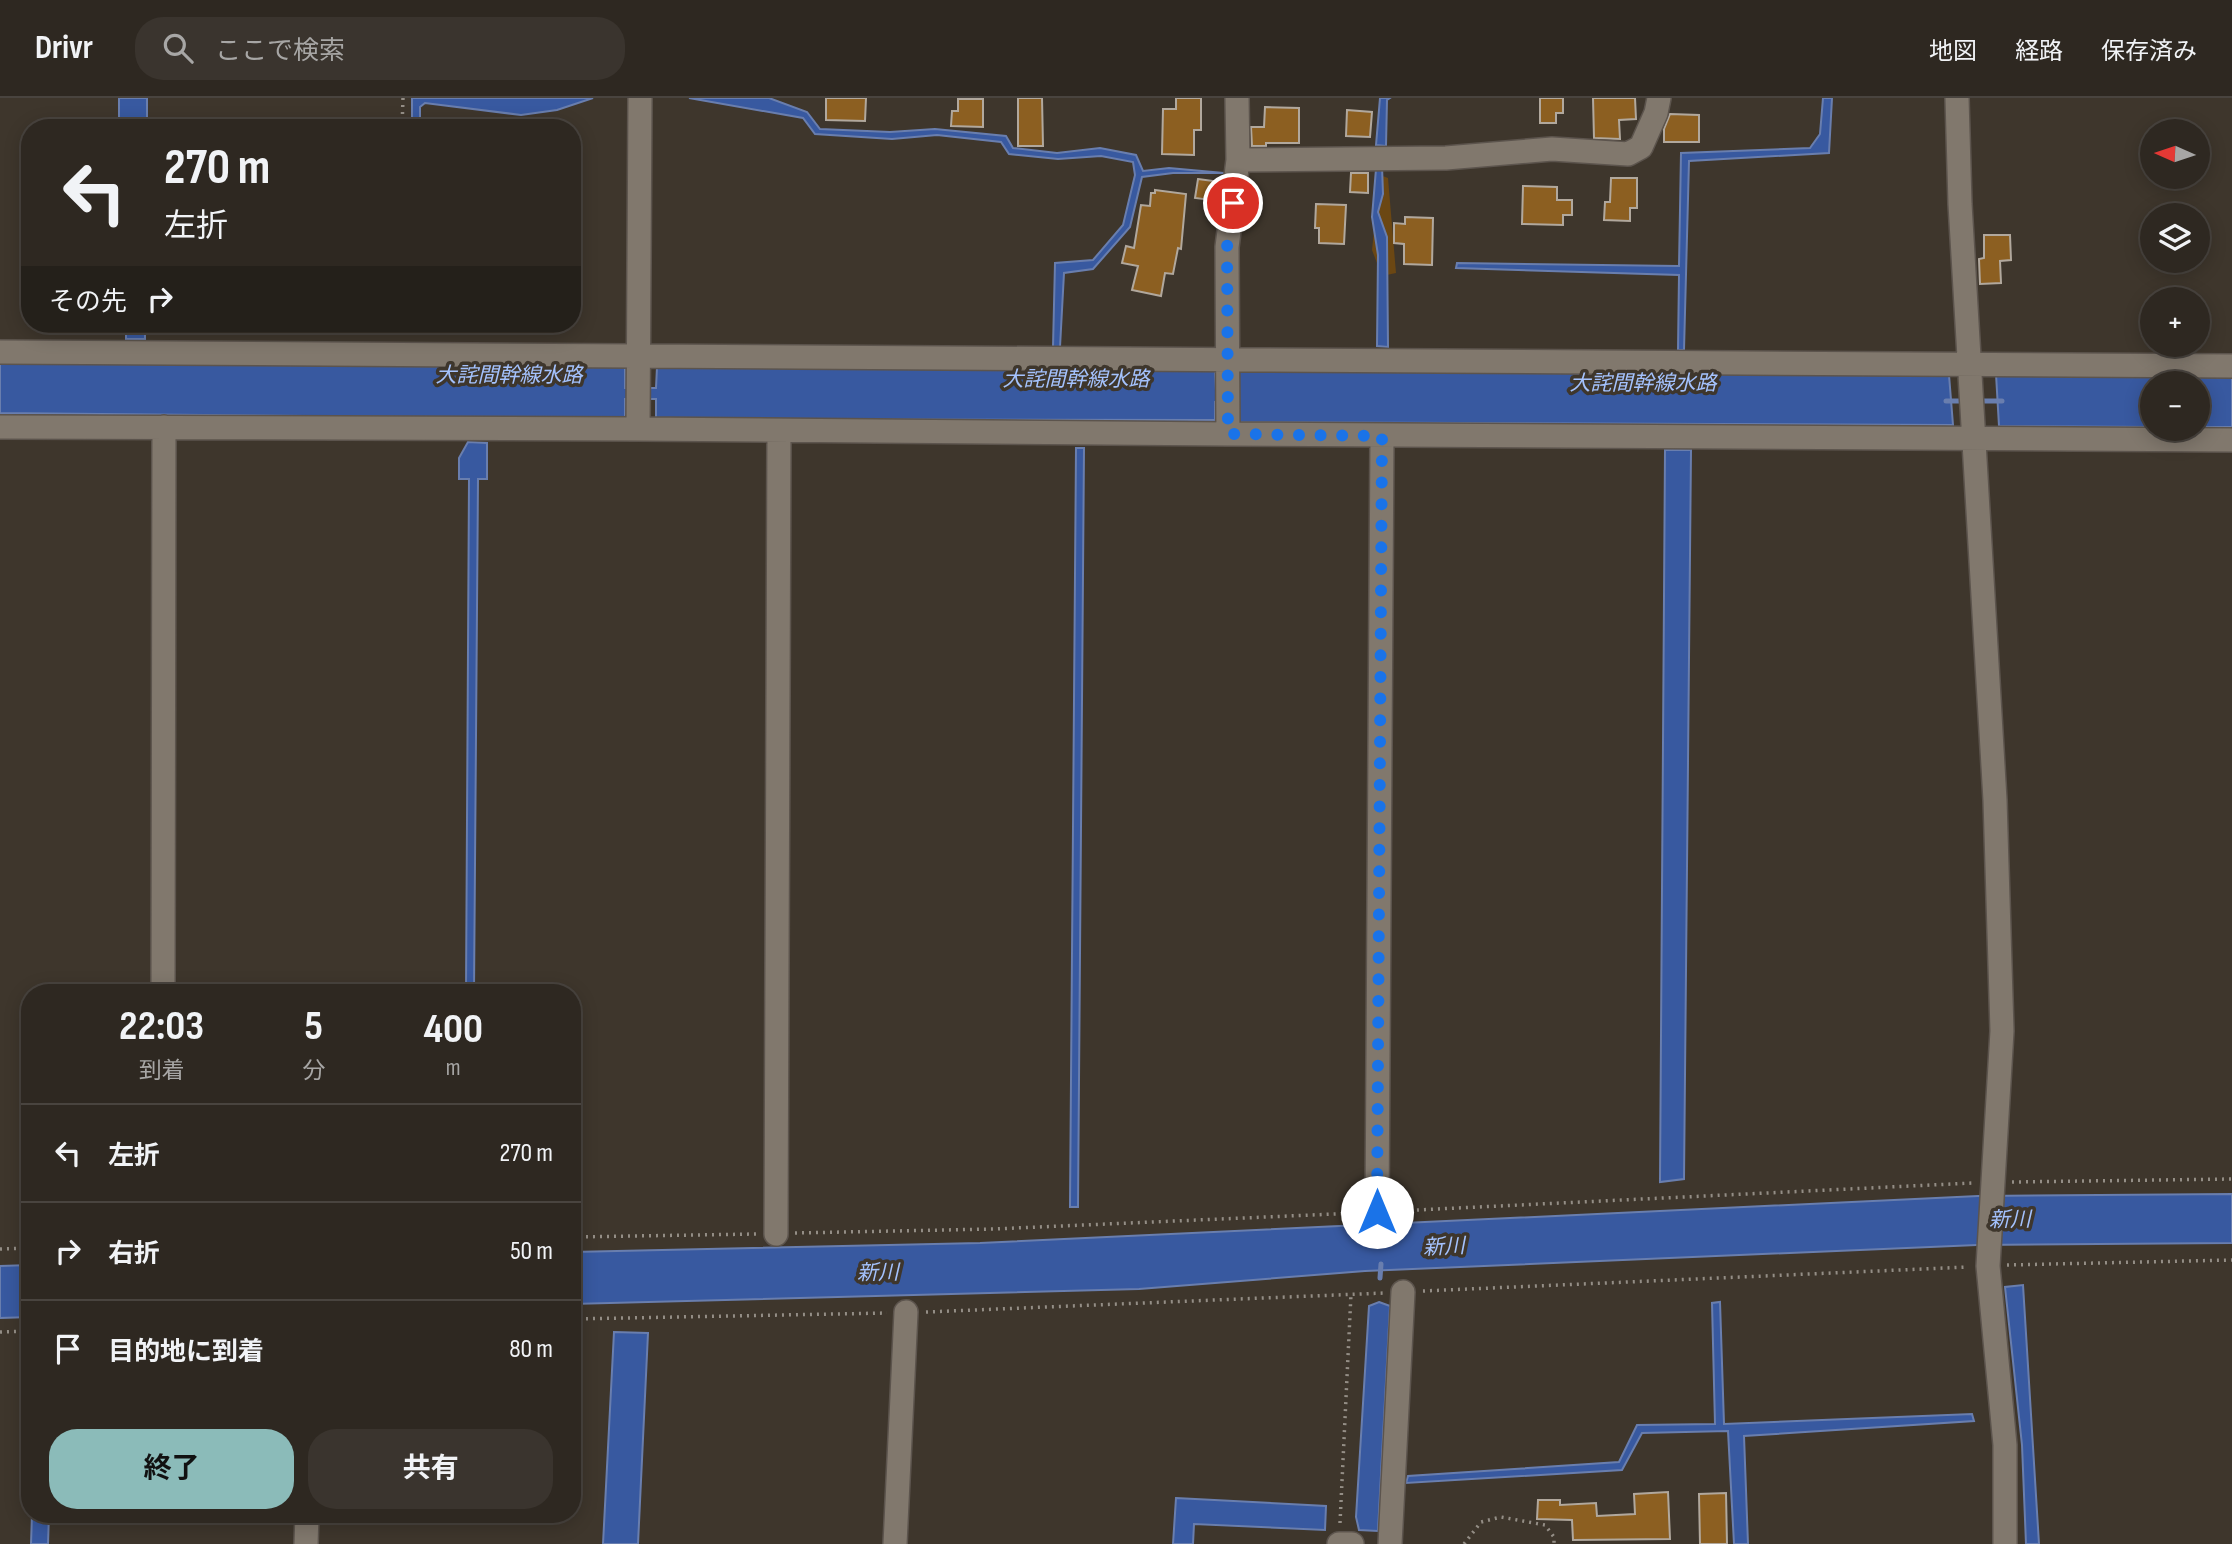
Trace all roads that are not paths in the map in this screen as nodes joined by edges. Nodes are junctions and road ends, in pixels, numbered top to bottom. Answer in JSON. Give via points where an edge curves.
{"nodes":[{"id":1,"x":640,"y":98,"type":"edge"},
{"id":2,"x":1237,"y":98,"type":"edge"},
{"id":3,"x":1659,"y":98,"type":"edge"},
{"id":4,"x":1957,"y":98,"type":"edge"},
{"id":5,"x":1238,"y":160,"type":"junction"},
{"id":6,"x":0,"y":352,"type":"edge"},
{"id":7,"x":1226,"y":360,"type":"junction"},
{"id":8,"x":1971,"y":364,"type":"junction"},
{"id":9,"x":2232,"y":366,"type":"edge"},
{"id":10,"x":639,"y":368,"type":"junction"},
{"id":11,"x":0,"y":427,"type":"edge"},
{"id":12,"x":164,"y":427,"type":"junction"},
{"id":13,"x":638,"y":429,"type":"junction"},
{"id":14,"x":779,"y":431,"type":"junction"},
{"id":15,"x":1228,"y":434,"type":"junction"},
{"id":16,"x":1382,"y":436,"type":"junction"},
{"id":17,"x":1975,"y":438,"type":"junction"},
{"id":18,"x":2232,"y":440,"type":"edge"},
{"id":19,"x":163,"y":984,"type":"edge"},
{"id":20,"x":1377,"y":1212,"type":"road end"},
{"id":21,"x":776,"y":1234,"type":"road end"},
{"id":22,"x":1403,"y":1292,"type":"road end"},
{"id":23,"x":906,"y":1312,"type":"road end"},
{"id":24,"x":307,"y":1523,"type":"edge"},
{"id":25,"x":306,"y":1544,"type":"edge"},
{"id":26,"x":895,"y":1544,"type":"edge"},
{"id":27,"x":1339,"y":1544,"type":"edge"},
{"id":28,"x":1352,"y":1544,"type":"edge"},
{"id":29,"x":1390,"y":1544,"type":"edge"},
{"id":30,"x":2005,"y":1544,"type":"edge"}],
"edges":[{"from":1,"to":10,"type":"street"},
{"from":2,"to":5,"type":"street"},
{"from":3,"to":5,"type":"street","via":[[1640,147],[1629,154],[1552,149],[1446,159]]},
{"from":4,"to":8,"type":"street"},
{"from":5,"to":7,"type":"street","via":[[1227,247]]},
{"from":6,"to":10,"type":"street"},
{"from":7,"to":8,"type":"street"},
{"from":7,"to":10,"type":"street"},
{"from":7,"to":15,"type":"street"},
{"from":8,"to":9,"type":"street"},
{"from":8,"to":17,"type":"street"},
{"from":10,"to":13,"type":"street"},
{"from":11,"to":12,"type":"street"},
{"from":12,"to":13,"type":"street"},
{"from":12,"to":19,"type":"street"},
{"from":13,"to":14,"type":"street"},
{"from":14,"to":15,"type":"street"},
{"from":14,"to":21,"type":"street"},
{"from":15,"to":16,"type":"street"},
{"from":16,"to":17,"type":"street"},
{"from":16,"to":20,"type":"street"},
{"from":17,"to":18,"type":"street"},
{"from":17,"to":30,"type":"street","via":[[1995,800],[2002,1031],[1988,1266],[2004,1445]]},
{"from":22,"to":29,"type":"street"},
{"from":23,"to":26,"type":"street"},
{"from":24,"to":25,"type":"street"},
{"from":27,"to":28,"type":"street"}]}
